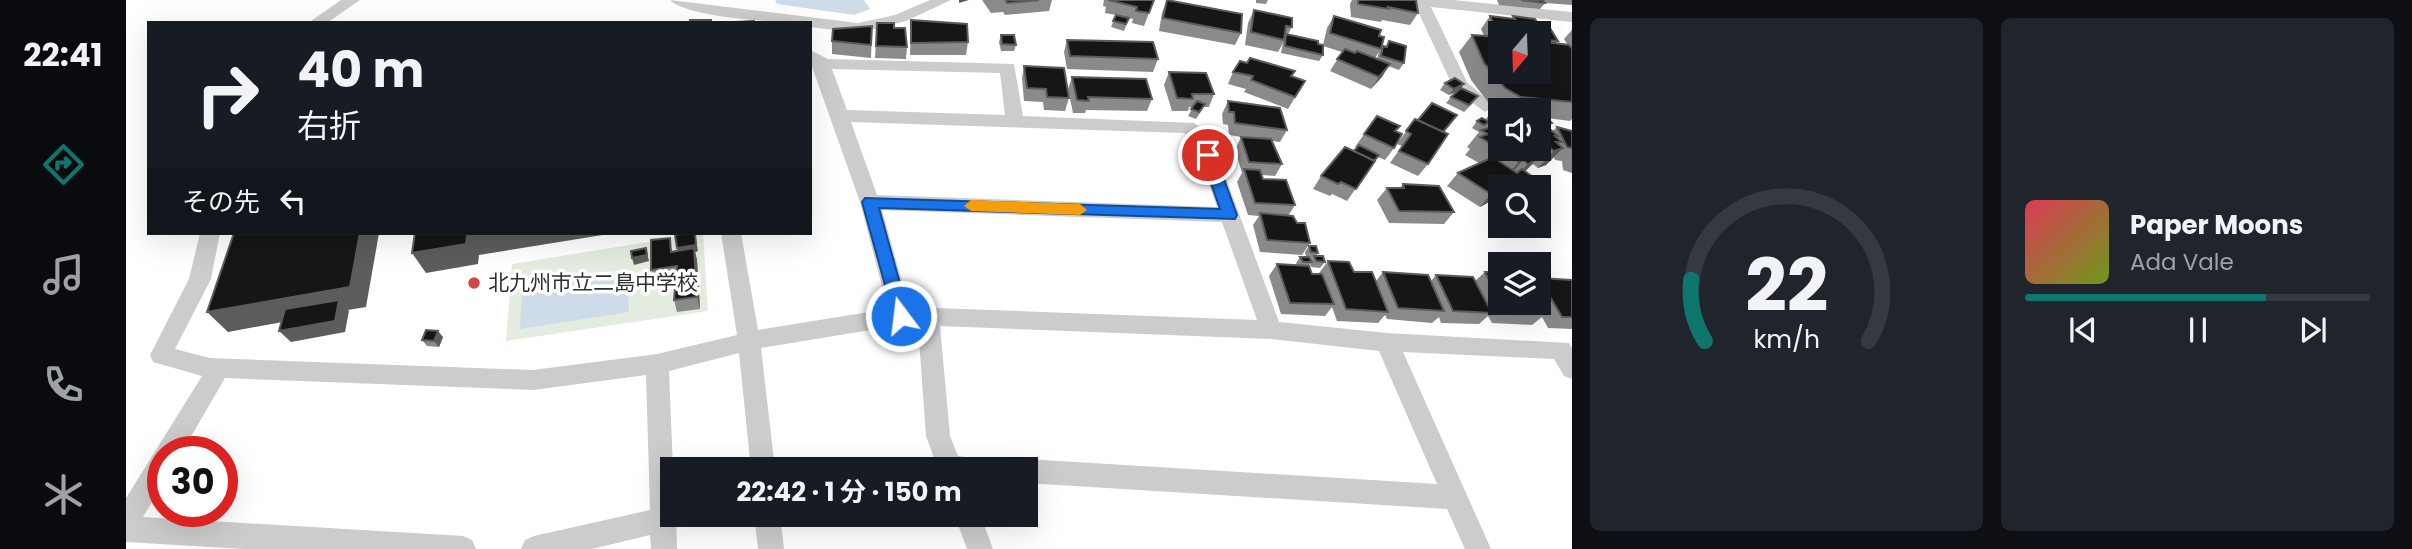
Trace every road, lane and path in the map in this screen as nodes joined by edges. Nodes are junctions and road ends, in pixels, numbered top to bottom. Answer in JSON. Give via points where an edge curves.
{"nodes":[{"id":1,"x":352,"y":0,"type":"edge"},
{"id":2,"x":678,"y":0,"type":"edge"},
{"id":3,"x":943,"y":0,"type":"edge"},
{"id":4,"x":1416,"y":0,"type":"edge"},
{"id":5,"x":1572,"y":17,"type":"edge"},
{"id":6,"x":319,"y":21,"type":"edge"},
{"id":7,"x":804,"y":21,"type":"edge"},
{"id":8,"x":812,"y":22,"type":"edge"},
{"id":9,"x":816,"y":60,"type":"edge"},
{"id":10,"x":1485,"y":106,"type":"dead end"},
{"id":11,"x":842,"y":116,"type":"junction"},
{"id":12,"x":1015,"y":121,"type":"junction"},
{"id":13,"x":870,"y":202,"type":"junction"},
{"id":14,"x":1230,"y":215,"type":"junction"},
{"id":15,"x":210,"y":235,"type":"edge"},
{"id":16,"x":731,"y":235,"type":"edge"},
{"id":17,"x":901,"y":316,"type":"junction"},
{"id":18,"x":928,"y":317,"type":"junction"},
{"id":19,"x":1271,"y":330,"type":"junction"},
{"id":20,"x":750,"y":341,"type":"junction"},
{"id":21,"x":1387,"y":342,"type":"junction"},
{"id":22,"x":657,"y":364,"type":"junction"},
{"id":23,"x":220,"y":366,"type":"junction"},
{"id":24,"x":1572,"y":369,"type":"edge"},
{"id":25,"x":178,"y":436,"type":"edge"},
{"id":26,"x":762,"y":457,"type":"edge"},
{"id":27,"x":946,"y":457,"type":"edge"},
{"id":28,"x":660,"y":458,"type":"edge"},
{"id":29,"x":1038,"y":472,"type":"edge"},
{"id":30,"x":147,"y":487,"type":"edge"},
{"id":31,"x":1455,"y":497,"type":"junction"},
{"id":32,"x":660,"y":520,"type":"edge"},
{"id":33,"x":126,"y":522,"type":"edge"},
{"id":34,"x":662,"y":527,"type":"edge"},
{"id":35,"x":768,"y":527,"type":"edge"},
{"id":36,"x":972,"y":527,"type":"edge"},
{"id":37,"x":126,"y":529,"type":"edge"},
{"id":38,"x":463,"y":549,"type":"edge"},
{"id":39,"x":534,"y":549,"type":"edge"},
{"id":40,"x":664,"y":549,"type":"edge"},
{"id":41,"x":771,"y":549,"type":"edge"},
{"id":42,"x":980,"y":549,"type":"edge"},
{"id":43,"x":1478,"y":549,"type":"edge"}],
"edges":[{"from":1,"to":6,"type":"street"},
{"from":2,"to":7,"type":"street","via":[[689,6]]},
{"from":3,"to":8,"type":"street","via":[[900,18],[858,28]]},
{"from":4,"to":5,"type":"street"},
{"from":4,"to":10,"type":"street","via":[[1460,85]]},
{"from":9,"to":11,"type":"street"},
{"from":9,"to":12,"type":"street","via":[[1008,68]]},
{"from":11,"to":12,"type":"street"},
{"from":11,"to":13,"type":"street"},
{"from":12,"to":14,"type":"street","via":[[1188,127],[1200,135]]},
{"from":13,"to":14,"type":"street"},
{"from":13,"to":17,"type":"street"},
{"from":14,"to":19,"type":"street"},
{"from":15,"to":23,"type":"street","via":[[200,279],[161,355],[211,368]]},
{"from":16,"to":20,"type":"street"},
{"from":17,"to":18,"type":"street"},
{"from":17,"to":20,"type":"street"},
{"from":18,"to":19,"type":"street"},
{"from":18,"to":27,"type":"street","via":[[938,436]]},
{"from":19,"to":21,"type":"street"},
{"from":20,"to":22,"type":"street"},
{"from":20,"to":26,"type":"street"},
{"from":21,"to":24,"type":"street","via":[[1561,350]]},
{"from":21,"to":31,"type":"street"},
{"from":22,"to":23,"type":"street","via":[[533,380]]},
{"from":22,"to":28,"type":"street"},
{"from":23,"to":25,"type":"street"},
{"from":29,"to":31,"type":"street"},
{"from":30,"to":33,"type":"street"},
{"from":31,"to":43,"type":"street"},
{"from":32,"to":39,"type":"street"},
{"from":34,"to":40,"type":"street"},
{"from":35,"to":41,"type":"street"},
{"from":36,"to":42,"type":"street"},
{"from":37,"to":38,"type":"street"}]}
